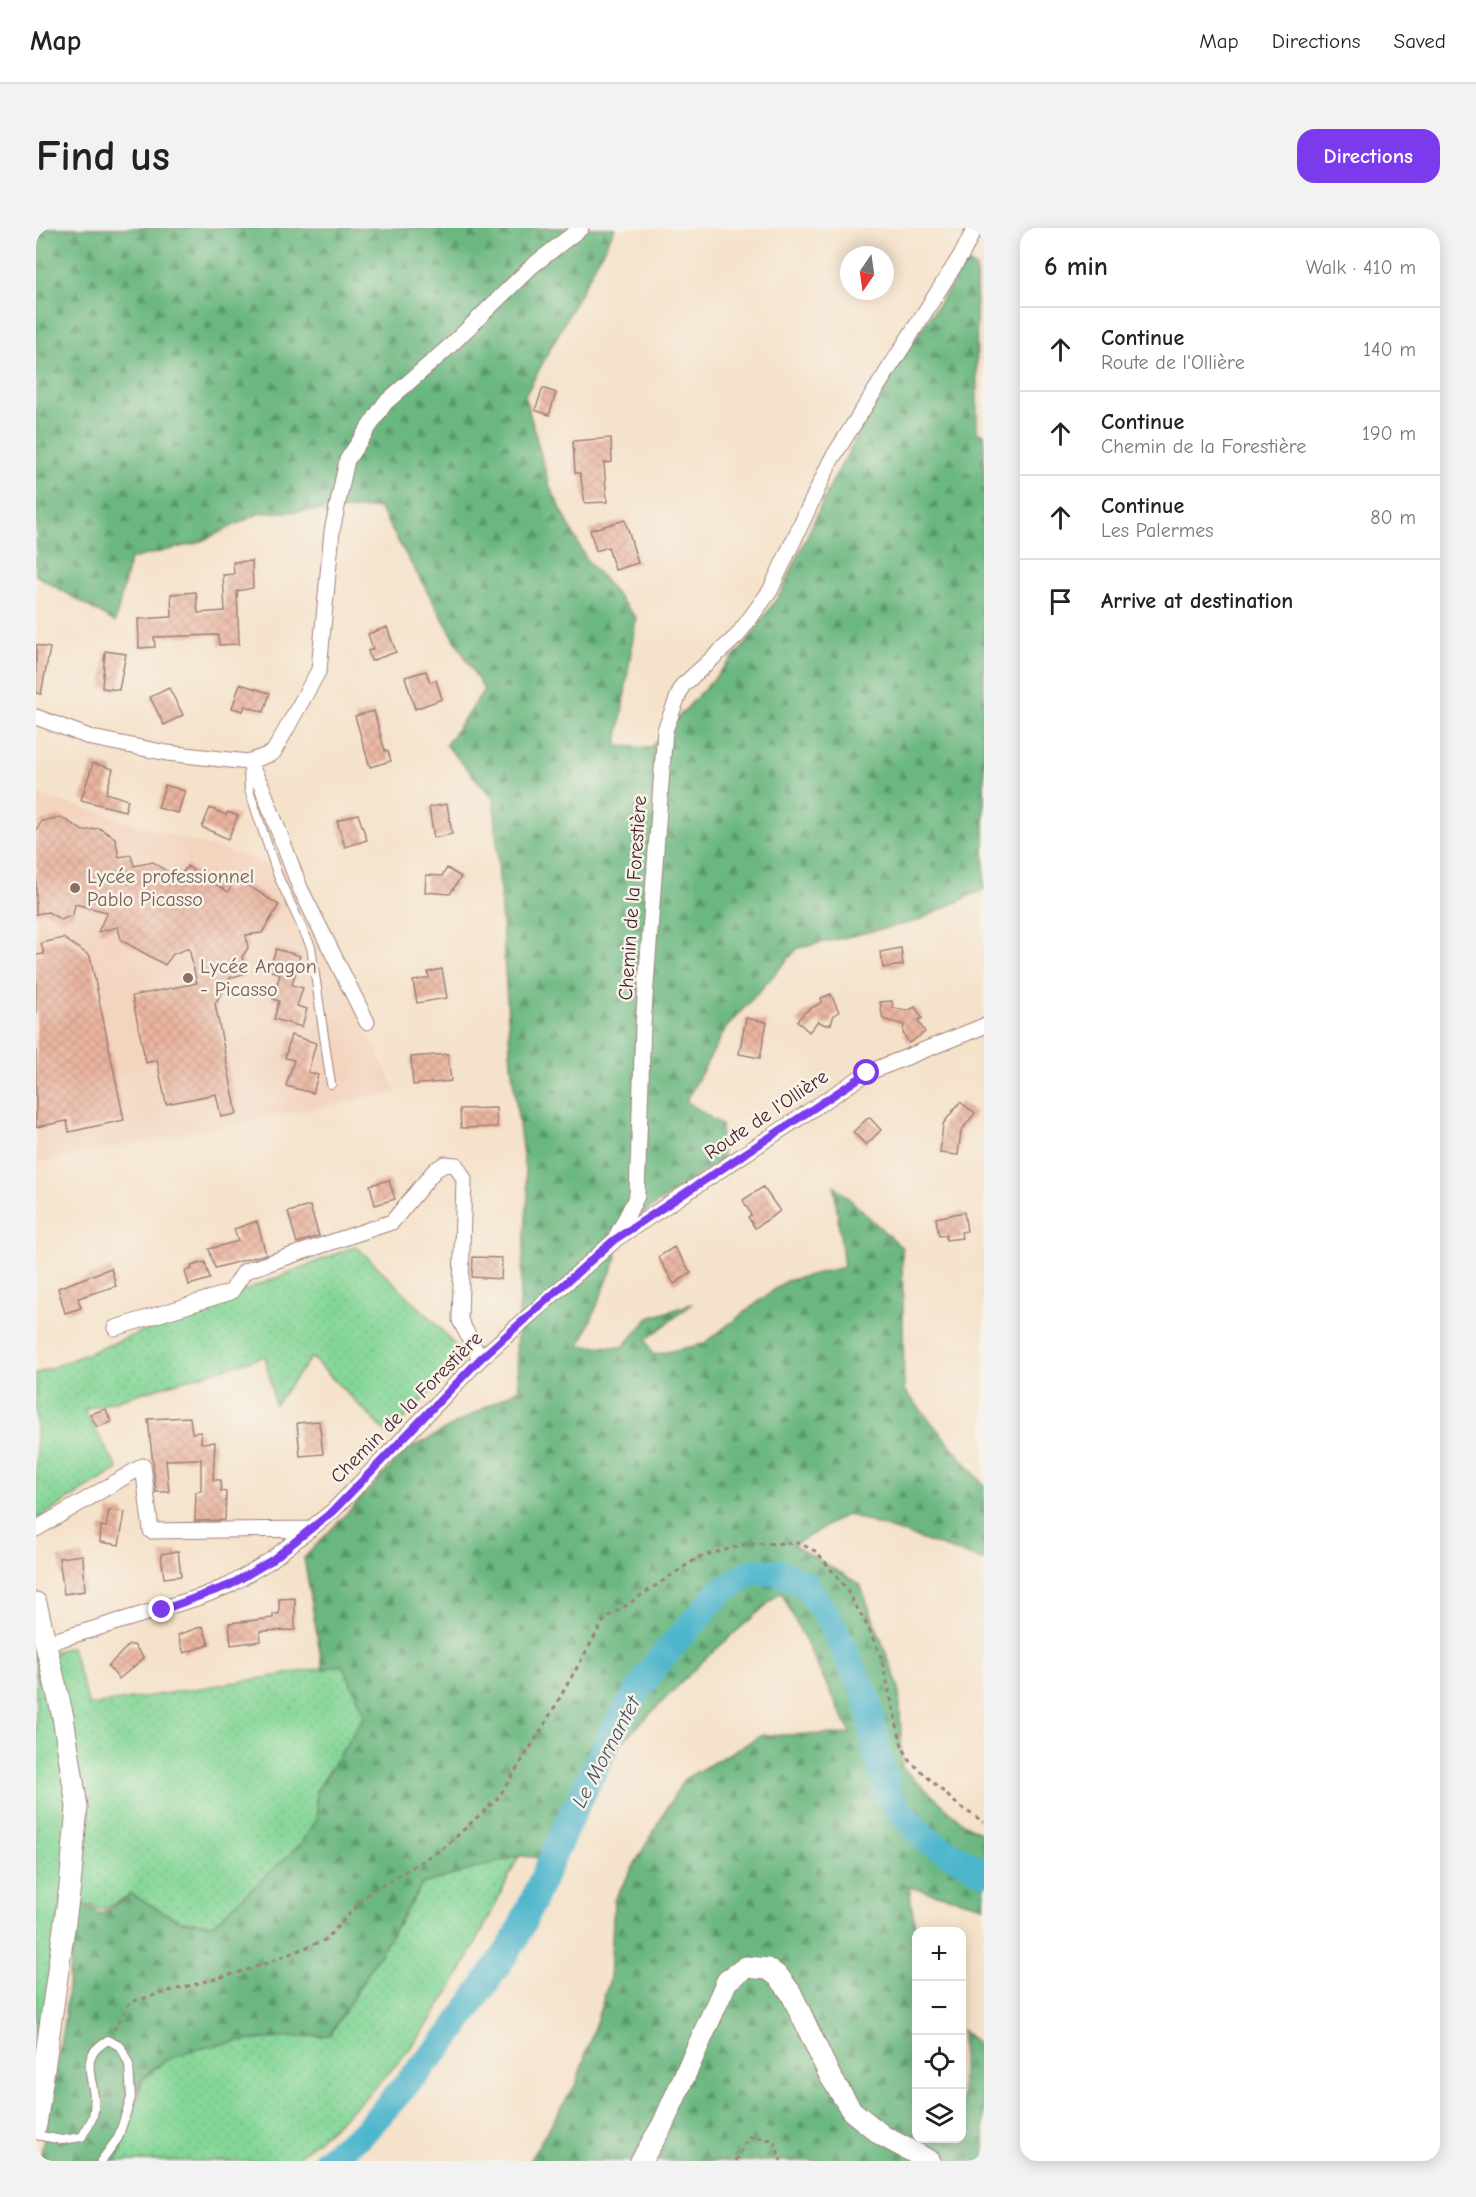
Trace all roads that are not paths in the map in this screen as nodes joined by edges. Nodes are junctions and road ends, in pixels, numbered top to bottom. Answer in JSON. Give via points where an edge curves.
{"nodes":[{"id":1,"x":581,"y":228,"type":"edge"},
{"id":2,"x":975,"y":228,"type":"edge"},
{"id":3,"x":36,"y":717,"type":"edge"},
{"id":4,"x":248,"y":762,"type":"junction"},
{"id":5,"x":366,"y":1022,"type":"dead end"},
{"id":6,"x":984,"y":1026,"type":"edge"},
{"id":7,"x":331,"y":1084,"type":"dead end"},
{"id":8,"x":614,"y":1240,"type":"junction"},
{"id":9,"x":115,"y":1328,"type":"dead end"},
{"id":10,"x":480,"y":1359,"type":"junction"},
{"id":11,"x":36,"y":1529,"type":"edge"},
{"id":12,"x":311,"y":1529,"type":"junction"},
{"id":13,"x":36,"y":1603,"type":"edge"},
{"id":14,"x":42,"y":1633,"type":"edge"},
{"id":15,"x":36,"y":2125,"type":"edge"},
{"id":16,"x":36,"y":2135,"type":"edge"},
{"id":17,"x":101,"y":2161,"type":"edge"},
{"id":18,"x":641,"y":2161,"type":"edge"},
{"id":19,"x":930,"y":2161,"type":"edge"}],
"edges":[{"from":1,"to":4,"type":"street","via":[[532,266],[385,403],[347,460],[332,531],[319,670],[273,753]]},
{"from":2,"to":8,"type":"street","name":"Chemin de la Forestière","via":[[831,460],[770,591],[737,636],[682,686],[665,730],[644,1025],[637,1196]]},
{"from":3,"to":4,"type":"street","via":[[92,738],[167,753]]},
{"from":4,"to":5,"type":"street","via":[[262,787],[300,888]]},
{"from":4,"to":7,"type":"lane","via":[[249,790],[278,876],[311,947]]},
{"from":6,"to":8,"type":"street","name":"Route de l'Ollière","via":[[867,1073]]},
{"from":8,"to":10,"type":"street","name":"Chemin de la Forestière"},
{"from":9,"to":10,"type":"street","via":[[231,1292],[245,1271],[392,1222],[435,1170],[445,1164],[456,1165],[465,1179],[460,1320]]},
{"from":10,"to":12,"type":"street","name":"Chemin de la Forestière"},
{"from":11,"to":12,"type":"street","via":[[143,1466],[151,1531]]},
{"from":12,"to":14,"type":"street","name":"Chemin de la Forestière","via":[[272,1560],[230,1585],[162,1610]]},
{"from":13,"to":14,"type":"street"},
{"from":14,"to":15,"type":"street","via":[[63,1717],[77,1807],[69,1893]]},
{"from":16,"to":17,"type":"lane","via":[[62,2140],[82,2137],[93,2115],[93,2079],[88,2061],[94,2048],[108,2040],[121,2047],[129,2065],[131,2098],[118,2138]]},
{"from":18,"to":19,"type":"street","via":[[662,2126],[727,1981],[746,1967],[756,1966],[779,1977],[791,1993],[830,2076],[852,2111],[883,2136]]}]}
